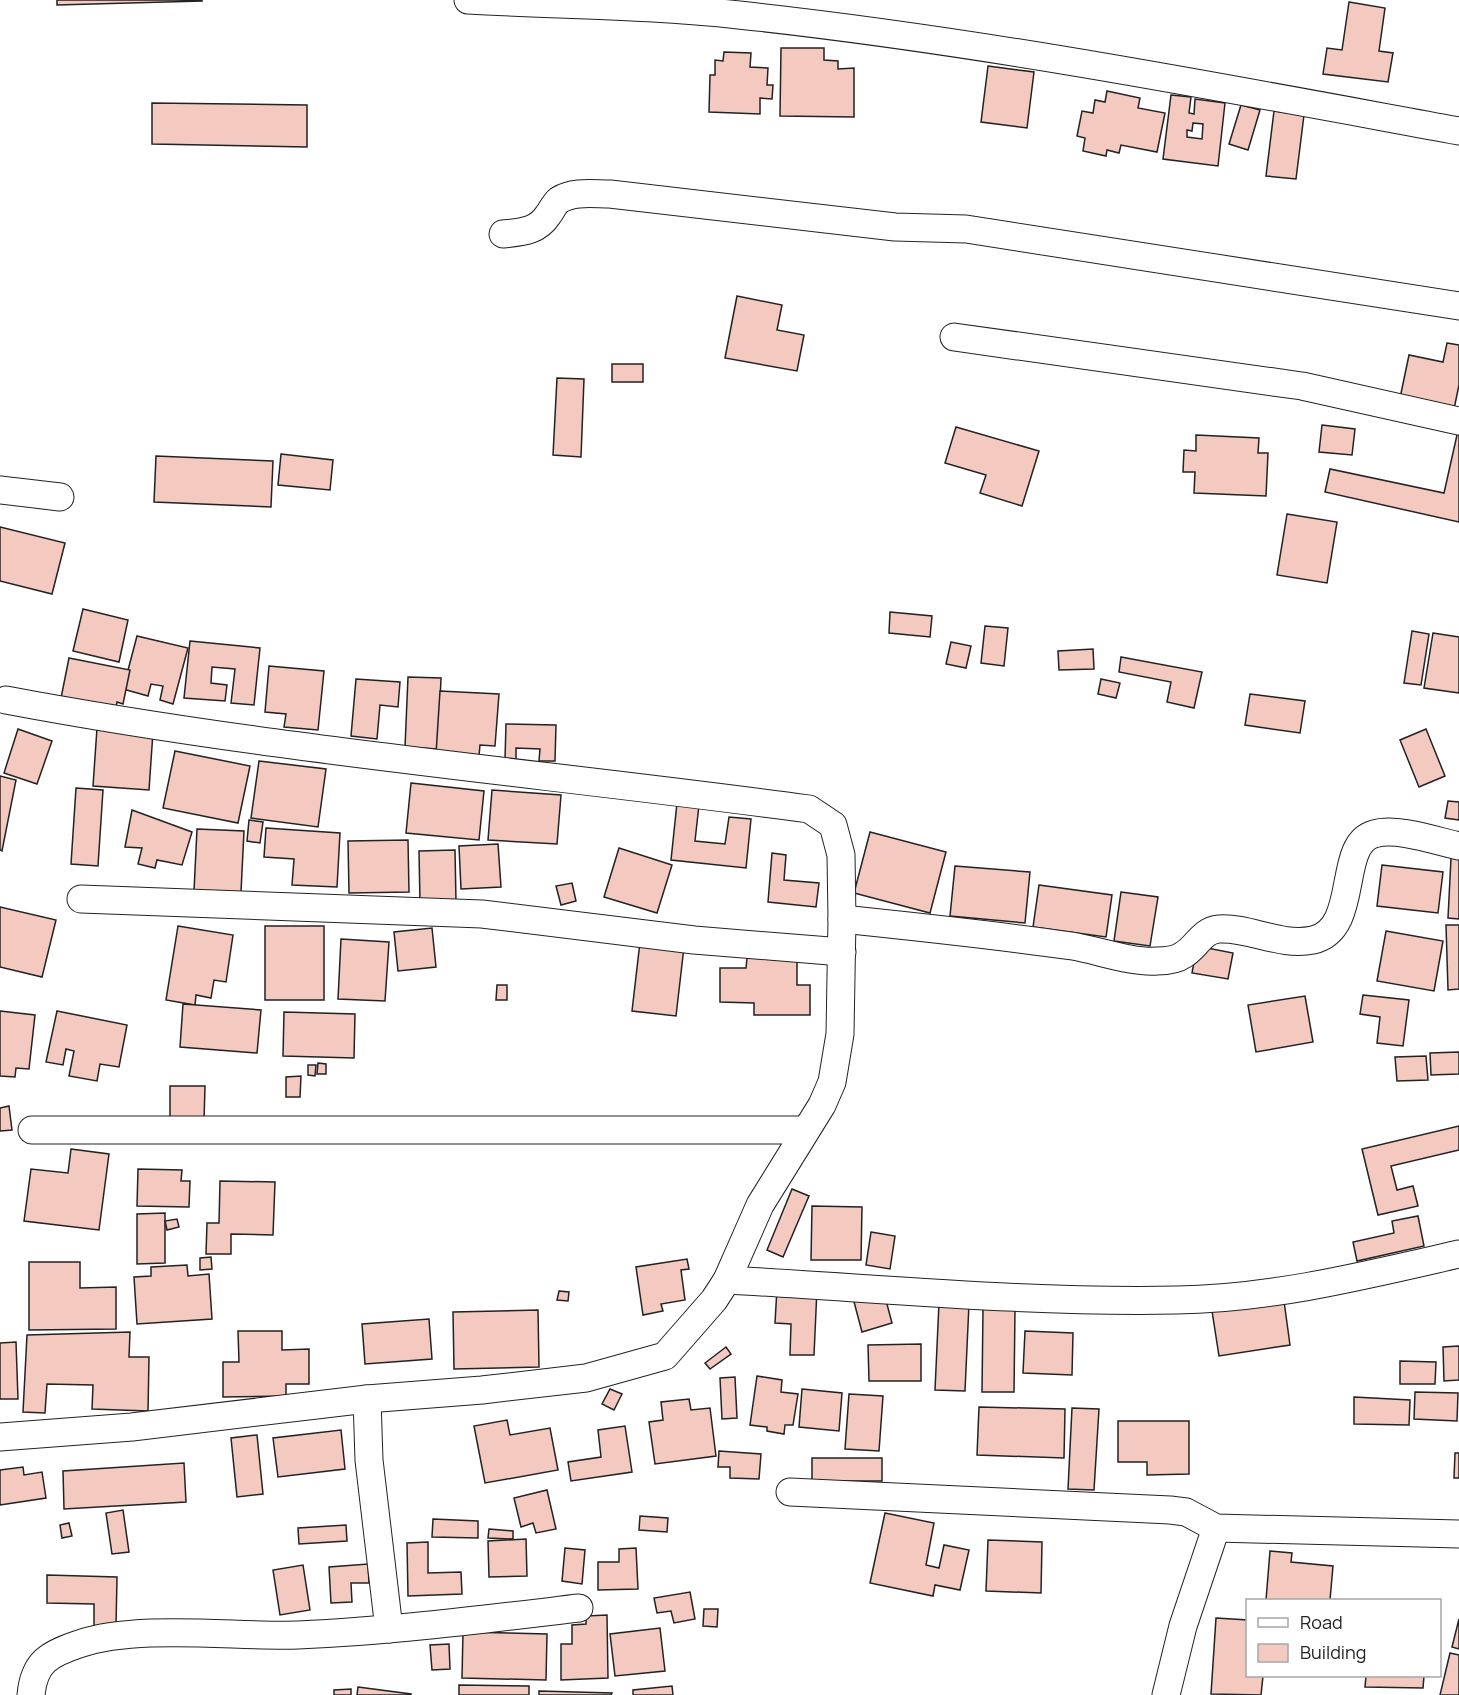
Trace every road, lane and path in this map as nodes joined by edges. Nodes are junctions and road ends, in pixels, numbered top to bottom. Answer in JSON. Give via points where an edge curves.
{"nodes":[{"id":1,"x":468,"y":0,"type":"edge"},
{"id":2,"x":1459,"y":131,"type":"edge"},
{"id":3,"x":503,"y":234,"type":"dead end"},
{"id":4,"x":1459,"y":306,"type":"edge"},
{"id":5,"x":954,"y":337,"type":"dead end"},
{"id":6,"x":1459,"y":421,"type":"edge"},
{"id":7,"x":0,"y":490,"type":"edge"},
{"id":8,"x":60,"y":497,"type":"dead end"},
{"id":9,"x":6,"y":700,"type":"dead end"},
{"id":10,"x":1459,"y":846,"type":"edge"},
{"id":11,"x":81,"y":899,"type":"dead end"},
{"id":12,"x":842,"y":919,"type":"junction"},
{"id":13,"x":842,"y":952,"type":"junction"},
{"id":14,"x":32,"y":1130,"type":"dead end"},
{"id":15,"x":805,"y":1130,"type":"junction"},
{"id":16,"x":1459,"y":1254,"type":"edge"},
{"id":17,"x":727,"y":1280,"type":"junction"},
{"id":18,"x":367,"y":1399,"type":"junction"},
{"id":19,"x":0,"y":1437,"type":"edge"},
{"id":20,"x":790,"y":1492,"type":"dead end"},
{"id":21,"x":1216,"y":1528,"type":"junction"},
{"id":22,"x":1459,"y":1534,"type":"edge"},
{"id":23,"x":579,"y":1608,"type":"dead end"},
{"id":24,"x":389,"y":1629,"type":"junction"},
{"id":25,"x":31,"y":1695,"type":"edge"},
{"id":26,"x":1166,"y":1695,"type":"edge"}],
"edges":[{"from":1,"to":2,"type":"street","via":[[685,10],[845,27],[1002,48]]},
{"from":3,"to":4,"type":"street","via":[[542,225],[557,202],[566,197],[610,194],[895,227],[966,229]]},
{"from":5,"to":6,"type":"street","via":[[1302,386]]},
{"from":7,"to":8,"type":"street"},
{"from":9,"to":12,"type":"street","via":[[222,735],[809,808],[833,825],[841,855]]},
{"from":10,"to":12,"type":"street","via":[[1388,832],[1372,834],[1362,843],[1352,863],[1339,919],[1329,934],[1287,942],[1217,929],[1170,960],[1153,962],[1008,938]]},
{"from":11,"to":13,"type":"street","via":[[482,914],[694,940]]},
{"from":12,"to":13,"type":"street"},
{"from":13,"to":15,"type":"street","via":[[840,1034],[832,1082]]},
{"from":14,"to":15,"type":"street"},
{"from":15,"to":17,"type":"street","via":[[760,1205]]},
{"from":16,"to":17,"type":"street","via":[[1273,1291],[1178,1300],[1014,1296]]},
{"from":17,"to":18,"type":"street","via":[[665,1356],[575,1379]]},
{"from":18,"to":19,"type":"street","via":[[132,1427]]},
{"from":18,"to":24,"type":"street","via":[[369,1460]]},
{"from":20,"to":21,"type":"street","via":[[1170,1510],[1186,1512]]},
{"from":21,"to":22,"type":"street"},
{"from":21,"to":26,"type":"street","via":[[1183,1626]]},
{"from":23,"to":24,"type":"street"},
{"from":24,"to":25,"type":"street","via":[[297,1635],[133,1635],[81,1643],[51,1655],[33,1674]]}]}
